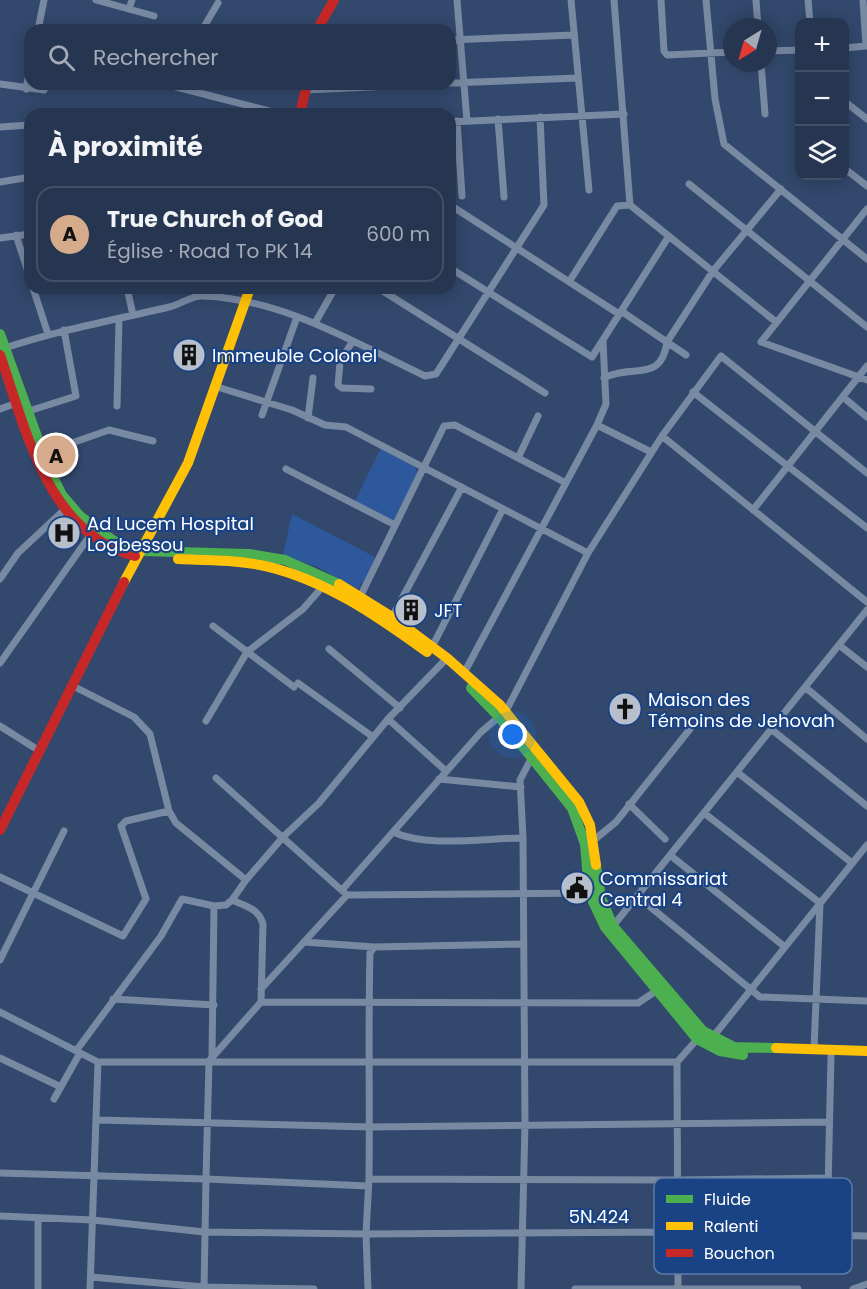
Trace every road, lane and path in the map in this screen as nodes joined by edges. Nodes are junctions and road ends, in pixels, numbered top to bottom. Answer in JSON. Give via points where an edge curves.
{"nodes":[{"id":1,"x":44,"y":0,"type":"edge"},
{"id":2,"x":96,"y":0,"type":"edge"},
{"id":3,"x":132,"y":0,"type":"edge"},
{"id":4,"x":334,"y":0,"type":"edge"},
{"id":5,"x":457,"y":0,"type":"edge"},
{"id":6,"x":571,"y":0,"type":"edge"},
{"id":7,"x":614,"y":0,"type":"edge"},
{"id":8,"x":661,"y":0,"type":"edge"},
{"id":9,"x":706,"y":0,"type":"edge"},
{"id":10,"x":756,"y":0,"type":"edge"},
{"id":11,"x":808,"y":0,"type":"edge"},
{"id":12,"x":863,"y":0,"type":"edge"},
{"id":13,"x":218,"y":3,"type":"dead end"},
{"id":14,"x":129,"y":9,"type":"junction"},
{"id":15,"x":154,"y":16,"type":"dead end"},
{"id":16,"x":757,"y":18,"type":"edge"},
{"id":17,"x":810,"y":18,"type":"edge"},
{"id":18,"x":39,"y":24,"type":"edge"},
{"id":19,"x":206,"y":24,"type":"edge"},
{"id":20,"x":320,"y":24,"type":"edge"},
{"id":21,"x":573,"y":35,"type":"junction"},
{"id":22,"x":459,"y":40,"type":"junction"},
{"id":23,"x":849,"y":48,"type":"edge"},
{"id":24,"x":795,"y":50,"type":"edge"},
{"id":25,"x":777,"y":51,"type":"edge"},
{"id":26,"x":723,"y":52,"type":"edge"},
{"id":27,"x":710,"y":53,"type":"junction"},
{"id":28,"x":762,"y":72,"type":"edge"},
{"id":29,"x":578,"y":78,"type":"junction"},
{"id":30,"x":456,"y":83,"type":"edge"},
{"id":31,"x":463,"y":83,"type":"junction"},
{"id":32,"x":0,"y":84,"type":"edge"},
{"id":33,"x":24,"y":89,"type":"edge"},
{"id":34,"x":188,"y":90,"type":"edge"},
{"id":35,"x":305,"y":90,"type":"edge"},
{"id":36,"x":849,"y":105,"type":"edge"},
{"id":37,"x":258,"y":108,"type":"edge"},
{"id":38,"x":301,"y":108,"type":"edge"},
{"id":39,"x":624,"y":114,"type":"junction"},
{"id":40,"x":765,"y":114,"type":"dead end"},
{"id":41,"x":583,"y":116,"type":"junction"},
{"id":42,"x":540,"y":117,"type":"junction"},
{"id":43,"x":498,"y":119,"type":"junction"},
{"id":44,"x":867,"y":119,"type":"edge"},
{"id":45,"x":467,"y":121,"type":"junction"},
{"id":46,"x":456,"y":122,"type":"edge"},
{"id":47,"x":24,"y":125,"type":"edge"},
{"id":48,"x":0,"y":127,"type":"edge"},
{"id":49,"x":456,"y":140,"type":"edge"},
{"id":50,"x":849,"y":172,"type":"edge"},
{"id":51,"x":24,"y":178,"type":"edge"},
{"id":52,"x":0,"y":182,"type":"edge"},
{"id":53,"x":689,"y":184,"type":"dead end"},
{"id":54,"x":867,"y":186,"type":"edge"},
{"id":55,"x":781,"y":189,"type":"junction"},
{"id":56,"x":589,"y":190,"type":"dead end"},
{"id":57,"x":462,"y":196,"type":"dead end"},
{"id":58,"x":504,"y":196,"type":"dead end"},
{"id":59,"x":630,"y":205,"type":"junction"},
{"id":60,"x":456,"y":209,"type":"edge"},
{"id":61,"x":867,"y":209,"type":"edge"},
{"id":62,"x":746,"y":230,"type":"junction"},
{"id":63,"x":24,"y":234,"type":"edge"},
{"id":64,"x":16,"y":235,"type":"junction"},
{"id":65,"x":669,"y":236,"type":"junction"},
{"id":66,"x":0,"y":238,"type":"edge"},
{"id":67,"x":843,"y":239,"type":"junction"},
{"id":68,"x":516,"y":250,"type":"junction"},
{"id":69,"x":867,"y":259,"type":"edge"},
{"id":70,"x":24,"y":260,"type":"edge"},
{"id":71,"x":712,"y":271,"type":"junction"},
{"id":72,"x":456,"y":272,"type":"edge"},
{"id":73,"x":809,"y":281,"type":"junction"},
{"id":74,"x":569,"y":282,"type":"junction"},
{"id":75,"x":35,"y":294,"type":"edge"},
{"id":76,"x":128,"y":294,"type":"edge"},
{"id":77,"x":248,"y":294,"type":"edge"},
{"id":78,"x":332,"y":294,"type":"edge"},
{"id":79,"x":388,"y":294,"type":"edge"},
{"id":80,"x":488,"y":294,"type":"junction"},
{"id":81,"x":246,"y":300,"type":"junction"},
{"id":82,"x":620,"y":313,"type":"junction"},
{"id":83,"x":133,"y":315,"type":"junction"},
{"id":84,"x":297,"y":317,"type":"junction"},
{"id":85,"x":118,"y":319,"type":"junction"},
{"id":86,"x":776,"y":322,"type":"junction"},
{"id":87,"x":315,"y":323,"type":"junction"},
{"id":88,"x":867,"y":327,"type":"edge"},
{"id":89,"x":64,"y":330,"type":"junction"},
{"id":90,"x":0,"y":334,"type":"edge"},
{"id":91,"x":48,"y":334,"type":"junction"},
{"id":92,"x":459,"y":339,"type":"junction"},
{"id":93,"x":603,"y":341,"type":"junction"},
{"id":94,"x":352,"y":342,"type":"junction"},
{"id":95,"x":668,"y":342,"type":"junction"},
{"id":96,"x":2,"y":351,"type":"edge"},
{"id":97,"x":686,"y":355,"type":"dead end"},
{"id":98,"x":867,"y":366,"type":"edge"},
{"id":99,"x":2,"y":367,"type":"edge"},
{"id":100,"x":859,"y":376,"type":"junction"},
{"id":101,"x":313,"y":378,"type":"dead end"},
{"id":102,"x":604,"y":378,"type":"junction"},
{"id":103,"x":867,"y":380,"type":"edge"},
{"id":104,"x":214,"y":386,"type":"junction"},
{"id":105,"x":370,"y":389,"type":"dead end"},
{"id":106,"x":693,"y":392,"type":"junction"},
{"id":107,"x":545,"y":393,"type":"dead end"},
{"id":108,"x":843,"y":397,"type":"junction"},
{"id":109,"x":17,"y":403,"type":"junction"},
{"id":110,"x":266,"y":403,"type":"junction"},
{"id":111,"x":117,"y":406,"type":"dead end"},
{"id":112,"x":0,"y":409,"type":"edge"},
{"id":113,"x":29,"y":411,"type":"junction"},
{"id":114,"x":262,"y":415,"type":"dead end"},
{"id":115,"x":538,"y":416,"type":"dead end"},
{"id":116,"x":867,"y":417,"type":"edge"},
{"id":117,"x":308,"y":418,"type":"junction"},
{"id":118,"x":597,"y":425,"type":"junction"},
{"id":119,"x":817,"y":432,"type":"junction"},
{"id":120,"x":662,"y":436,"type":"junction"},
{"id":121,"x":153,"y":441,"type":"dead end"},
{"id":122,"x":43,"y":453,"type":"junction"},
{"id":123,"x":651,"y":453,"type":"junction"},
{"id":124,"x":518,"y":458,"type":"junction"},
{"id":125,"x":423,"y":466,"type":"junction"},
{"id":126,"x":790,"y":466,"type":"junction"},
{"id":127,"x":286,"y":469,"type":"dead end"},
{"id":128,"x":867,"y":473,"type":"edge"},
{"id":129,"x":566,"y":483,"type":"junction"},
{"id":130,"x":462,"y":487,"type":"junction"},
{"id":131,"x":504,"y":509,"type":"junction"},
{"id":132,"x":64,"y":510,"type":"junction"},
{"id":133,"x":753,"y":510,"type":"junction"},
{"id":134,"x":394,"y":525,"type":"junction"},
{"id":135,"x":867,"y":528,"type":"edge"},
{"id":136,"x":542,"y":529,"type":"junction"},
{"id":137,"x":91,"y":534,"type":"junction"},
{"id":138,"x":124,"y":549,"type":"junction"},
{"id":139,"x":139,"y":553,"type":"junction"},
{"id":140,"x":588,"y":553,"type":"junction"},
{"id":141,"x":0,"y":579,"type":"edge"},
{"id":142,"x":324,"y":585,"type":"junction"},
{"id":143,"x":360,"y":597,"type":"junction"},
{"id":144,"x":867,"y":602,"type":"edge"},
{"id":145,"x":867,"y":610,"type":"edge"},
{"id":146,"x":392,"y":617,"type":"junction"},
{"id":147,"x":213,"y":626,"type":"dead end"},
{"id":148,"x":839,"y":645,"type":"junction"},
{"id":149,"x":432,"y":646,"type":"junction"},
{"id":150,"x":329,"y":649,"type":"dead end"},
{"id":151,"x":247,"y":652,"type":"junction"},
{"id":152,"x":445,"y":660,"type":"junction"},
{"id":153,"x":0,"y":663,"type":"edge"},
{"id":154,"x":867,"y":667,"type":"edge"},
{"id":155,"x":465,"y":672,"type":"junction"},
{"id":156,"x":71,"y":686,"type":"junction"},
{"id":157,"x":805,"y":687,"type":"junction"},
{"id":158,"x":400,"y":708,"type":"junction"},
{"id":159,"x":502,"y":714,"type":"junction"},
{"id":160,"x":388,"y":719,"type":"junction"},
{"id":161,"x":206,"y":721,"type":"dead end"},
{"id":162,"x":0,"y":726,"type":"edge"},
{"id":163,"x":690,"y":729,"type":"dead end"},
{"id":164,"x":771,"y":729,"type":"junction"},
{"id":165,"x":373,"y":737,"type":"junction"},
{"id":166,"x":867,"y":739,"type":"edge"},
{"id":167,"x":38,"y":750,"type":"junction"},
{"id":168,"x":532,"y":757,"type":"junction"},
{"id":169,"x":446,"y":771,"type":"junction"},
{"id":170,"x":737,"y":772,"type":"junction"},
{"id":171,"x":216,"y":778,"type":"dead end"},
{"id":172,"x":439,"y":780,"type":"junction"},
{"id":173,"x":521,"y":787,"type":"junction"},
{"id":174,"x":629,"y":804,"type":"junction"},
{"id":175,"x":867,"y":806,"type":"edge"},
{"id":176,"x":169,"y":812,"type":"junction"},
{"id":177,"x":704,"y":813,"type":"junction"},
{"id":178,"x":0,"y":830,"type":"edge"},
{"id":179,"x":64,"y":831,"type":"dead end"},
{"id":180,"x":393,"y":832,"type":"junction"},
{"id":181,"x":284,"y":836,"type":"junction"},
{"id":182,"x":523,"y":838,"type":"junction"},
{"id":183,"x":665,"y":839,"type":"dead end"},
{"id":184,"x":594,"y":840,"type":"junction"},
{"id":185,"x":867,"y":845,"type":"edge"},
{"id":186,"x":670,"y":855,"type":"junction"},
{"id":187,"x":852,"y":863,"type":"junction"},
{"id":188,"x":0,"y":877,"type":"edge"},
{"id":189,"x":246,"y":879,"type":"junction"},
{"id":190,"x":345,"y":892,"type":"junction"},
{"id":191,"x":33,"y":893,"type":"junction"},
{"id":192,"x":594,"y":893,"type":"junction"},
{"id":193,"x":523,"y":894,"type":"junction"},
{"id":194,"x":637,"y":896,"type":"junction"},
{"id":195,"x":232,"y":900,"type":"junction"},
{"id":196,"x":820,"y":903,"type":"junction"},
{"id":197,"x":214,"y":906,"type":"junction"},
{"id":198,"x":613,"y":926,"type":"junction"},
{"id":199,"x":304,"y":942,"type":"junction"},
{"id":200,"x":523,"y":944,"type":"junction"},
{"id":201,"x":374,"y":947,"type":"junction"},
{"id":202,"x":784,"y":948,"type":"junction"},
{"id":203,"x":0,"y":960,"type":"edge"},
{"id":204,"x":661,"y":988,"type":"junction"},
{"id":205,"x":261,"y":989,"type":"junction"},
{"id":206,"x":751,"y":990,"type":"junction"},
{"id":207,"x":113,"y":999,"type":"junction"},
{"id":208,"x":816,"y":999,"type":"junction"},
{"id":209,"x":867,"y":1001,"type":"edge"},
{"id":210,"x":261,"y":1002,"type":"junction"},
{"id":211,"x":368,"y":1002,"type":"junction"},
{"id":212,"x":523,"y":1003,"type":"junction"},
{"id":213,"x":214,"y":1005,"type":"junction"},
{"id":214,"x":0,"y":1012,"type":"edge"},
{"id":215,"x":704,"y":1036,"type":"junction"},
{"id":216,"x":814,"y":1050,"type":"junction"},
{"id":217,"x":867,"y":1051,"type":"edge"},
{"id":218,"x":78,"y":1052,"type":"junction"},
{"id":219,"x":831,"y":1056,"type":"junction"},
{"id":220,"x":0,"y":1058,"type":"edge"},
{"id":221,"x":211,"y":1058,"type":"junction"},
{"id":222,"x":867,"y":1058,"type":"edge"},
{"id":223,"x":371,"y":1061,"type":"junction"},
{"id":224,"x":98,"y":1062,"type":"junction"},
{"id":225,"x":677,"y":1062,"type":"junction"},
{"id":226,"x":524,"y":1063,"type":"junction"},
{"id":227,"x":61,"y":1087,"type":"junction"},
{"id":228,"x":54,"y":1099,"type":"dead end"},
{"id":229,"x":98,"y":1120,"type":"junction"},
{"id":230,"x":829,"y":1122,"type":"junction"},
{"id":231,"x":208,"y":1124,"type":"junction"},
{"id":232,"x":525,"y":1124,"type":"junction"},
{"id":233,"x":679,"y":1125,"type":"junction"},
{"id":234,"x":370,"y":1127,"type":"junction"},
{"id":235,"x":0,"y":1173,"type":"edge"},
{"id":236,"x":95,"y":1176,"type":"junction"},
{"id":237,"x":525,"y":1178,"type":"junction"},
{"id":238,"x":679,"y":1178,"type":"edge"},
{"id":239,"x":828,"y":1178,"type":"edge"},
{"id":240,"x":207,"y":1179,"type":"junction"},
{"id":241,"x":654,"y":1180,"type":"edge"},
{"id":242,"x":368,"y":1182,"type":"junction"},
{"id":243,"x":0,"y":1216,"type":"edge"},
{"id":244,"x":39,"y":1218,"type":"junction"},
{"id":245,"x":93,"y":1220,"type":"junction"},
{"id":246,"x":523,"y":1231,"type":"junction"},
{"id":247,"x":204,"y":1232,"type":"junction"},
{"id":248,"x":654,"y":1232,"type":"edge"},
{"id":249,"x":366,"y":1234,"type":"junction"},
{"id":250,"x":852,"y":1235,"type":"edge"},
{"id":251,"x":867,"y":1236,"type":"edge"},
{"id":252,"x":91,"y":1277,"type":"junction"},
{"id":253,"x":867,"y":1284,"type":"edge"},
{"id":254,"x":204,"y":1288,"type":"edge"},
{"id":255,"x":678,"y":1288,"type":"edge"},
{"id":256,"x":38,"y":1289,"type":"edge"},
{"id":257,"x":90,"y":1289,"type":"edge"},
{"id":258,"x":314,"y":1289,"type":"edge"},
{"id":259,"x":369,"y":1289,"type":"edge"},
{"id":260,"x":521,"y":1289,"type":"edge"},
{"id":261,"x":575,"y":1289,"type":"edge"},
{"id":262,"x":798,"y":1289,"type":"edge"},
{"id":263,"x":854,"y":1289,"type":"edge"}],
"edges":[{"from":1,"to":18,"type":"street"},
{"from":2,"to":14,"type":"street"},
{"from":3,"to":14,"type":"street"},
{"from":4,"to":20,"type":"main road"},
{"from":5,"to":22,"type":"street"},
{"from":6,"to":21,"type":"street"},
{"from":7,"to":39,"type":"street"},
{"from":8,"to":27,"type":"street","via":[[667,55]]},
{"from":9,"to":27,"type":"street"},
{"from":10,"to":16,"type":"street"},
{"from":11,"to":17,"type":"street"},
{"from":12,"to":23,"type":"street","via":[[866,46]]},
{"from":13,"to":19,"type":"street"},
{"from":14,"to":15,"type":"street"},
{"from":21,"to":22,"type":"street"},
{"from":21,"to":29,"type":"street"},
{"from":22,"to":31,"type":"street"},
{"from":24,"to":25,"type":"street"},
{"from":26,"to":27,"type":"street"},
{"from":27,"to":55,"type":"street","via":[[724,144]]},
{"from":28,"to":40,"type":"street"},
{"from":29,"to":31,"type":"street"},
{"from":29,"to":41,"type":"street"},
{"from":30,"to":31,"type":"street"},
{"from":31,"to":45,"type":"street"},
{"from":32,"to":33,"type":"street"},
{"from":34,"to":37,"type":"street"},
{"from":35,"to":38,"type":"main road"},
{"from":36,"to":44,"type":"street"},
{"from":39,"to":41,"type":"street"},
{"from":39,"to":59,"type":"street"},
{"from":41,"to":42,"type":"street"},
{"from":41,"to":56,"type":"street"},
{"from":42,"to":43,"type":"street"},
{"from":42,"to":68,"type":"street","via":[[544,205]]},
{"from":43,"to":45,"type":"street"},
{"from":43,"to":58,"type":"street"},
{"from":45,"to":46,"type":"street"},
{"from":47,"to":48,"type":"street"},
{"from":49,"to":57,"type":"street"},
{"from":50,"to":54,"type":"street"},
{"from":51,"to":52,"type":"street"},
{"from":53,"to":62,"type":"street"},
{"from":55,"to":62,"type":"street"},
{"from":55,"to":67,"type":"street"},
{"from":59,"to":65,"type":"street"},
{"from":59,"to":74,"type":"street","via":[[617,206]]},
{"from":60,"to":68,"type":"street"},
{"from":61,"to":67,"type":"street"},
{"from":62,"to":71,"type":"street"},
{"from":62,"to":73,"type":"street"},
{"from":63,"to":64,"type":"street"},
{"from":64,"to":66,"type":"street"},
{"from":64,"to":70,"type":"street"},
{"from":65,"to":71,"type":"street"},
{"from":65,"to":82,"type":"street"},
{"from":67,"to":69,"type":"street"},
{"from":67,"to":73,"type":"street"},
{"from":68,"to":74,"type":"street"},
{"from":68,"to":80,"type":"street"},
{"from":71,"to":86,"type":"street"},
{"from":71,"to":95,"type":"street"},
{"from":72,"to":80,"type":"street"},
{"from":73,"to":86,"type":"street"},
{"from":73,"to":88,"type":"street"},
{"from":74,"to":82,"type":"street"},
{"from":75,"to":91,"type":"street"},
{"from":76,"to":83,"type":"street"},
{"from":77,"to":81,"type":"main road"},
{"from":78,"to":87,"type":"street"},
{"from":79,"to":92,"type":"street"},
{"from":80,"to":92,"type":"street"},
{"from":80,"to":93,"type":"street","via":[[592,357]]},
{"from":81,"to":83,"type":"street","via":[[200,296]]},
{"from":81,"to":84,"type":"street"},
{"from":81,"to":104,"type":"main road"},
{"from":82,"to":93,"type":"street"},
{"from":82,"to":95,"type":"street"},
{"from":83,"to":85,"type":"street"},
{"from":84,"to":87,"type":"street"},
{"from":84,"to":110,"type":"street"},
{"from":85,"to":89,"type":"street"},
{"from":85,"to":111,"type":"street"},
{"from":86,"to":100,"type":"street","via":[[761,342]]},
{"from":87,"to":94,"type":"street"},
{"from":89,"to":91,"type":"street"},
{"from":89,"to":113,"type":"street","via":[[76,396]]},
{"from":90,"to":96,"type":"main road"},
{"from":91,"to":96,"type":"street"},
{"from":92,"to":94,"type":"street","via":[[431,376]]},
{"from":92,"to":107,"type":"street"},
{"from":93,"to":102,"type":"street"},
{"from":94,"to":105,"type":"street","via":[[340,362],[338,385]]},
{"from":95,"to":97,"type":"street"},
{"from":95,"to":102,"type":"street","via":[[658,366]]},
{"from":96,"to":99,"type":"main road"},
{"from":96,"to":113,"type":"main road"},
{"from":98,"to":100,"type":"street"},
{"from":99,"to":109,"type":"main road"},
{"from":100,"to":103,"type":"street"},
{"from":100,"to":108,"type":"street"},
{"from":101,"to":117,"type":"street"},
{"from":102,"to":118,"type":"street","via":[[606,404]]},
{"from":104,"to":110,"type":"street"},
{"from":104,"to":139,"type":"main road","via":[[188,463]]},
{"from":106,"to":119,"type":"street","via":[[721,356]]},
{"from":106,"to":120,"type":"street"},
{"from":106,"to":126,"type":"street"},
{"from":108,"to":116,"type":"street"},
{"from":108,"to":119,"type":"street"},
{"from":109,"to":112,"type":"street"},
{"from":109,"to":132,"type":"main road","via":[[40,470]]},
{"from":110,"to":114,"type":"street"},
{"from":110,"to":117,"type":"street"},
{"from":113,"to":122,"type":"main road"},
{"from":115,"to":124,"type":"street"},
{"from":117,"to":125,"type":"street","via":[[325,425],[346,426]]},
{"from":118,"to":123,"type":"street"},
{"from":118,"to":129,"type":"street"},
{"from":119,"to":126,"type":"street"},
{"from":119,"to":128,"type":"street"},
{"from":120,"to":123,"type":"street"},
{"from":120,"to":133,"type":"street"},
{"from":121,"to":122,"type":"street","via":[[109,430]]},
{"from":122,"to":138,"type":"main road","via":[[69,506]]},
{"from":123,"to":140,"type":"street"},
{"from":124,"to":125,"type":"street","via":[[449,424],[444,426]]},
{"from":124,"to":129,"type":"street"},
{"from":125,"to":130,"type":"street"},
{"from":125,"to":134,"type":"street"},
{"from":126,"to":133,"type":"street"},
{"from":126,"to":135,"type":"street"},
{"from":127,"to":134,"type":"street"},
{"from":129,"to":136,"type":"street"},
{"from":130,"to":131,"type":"street"},
{"from":130,"to":146,"type":"street"},
{"from":131,"to":136,"type":"street"},
{"from":131,"to":149,"type":"street"},
{"from":132,"to":137,"type":"main road"},
{"from":132,"to":141,"type":"street","via":[[18,553]]},
{"from":133,"to":144,"type":"street"},
{"from":134,"to":143,"type":"street"},
{"from":136,"to":140,"type":"street"},
{"from":136,"to":155,"type":"street"},
{"from":137,"to":138,"type":"main road"},
{"from":137,"to":153,"type":"street"},
{"from":138,"to":139,"type":"main road"},
{"from":139,"to":142,"type":"main road","via":[[256,565]]},
{"from":139,"to":143,"type":"main road","via":[[267,556],[325,576]]},
{"from":139,"to":156,"type":"main road"},
{"from":140,"to":159,"type":"street"},
{"from":142,"to":151,"type":"street","via":[[303,609]]},
{"from":142,"to":152,"type":"main road"},
{"from":143,"to":146,"type":"main road"},
{"from":145,"to":148,"type":"street"},
{"from":146,"to":149,"type":"main road"},
{"from":147,"to":151,"type":"street"},
{"from":148,"to":154,"type":"street"},
{"from":148,"to":157,"type":"street"},
{"from":149,"to":152,"type":"main road"},
{"from":150,"to":158,"type":"street"},
{"from":151,"to":161,"type":"street"},
{"from":151,"to":165,"type":"street"},
{"from":152,"to":155,"type":"main road"},
{"from":152,"to":158,"type":"street"},
{"from":152,"to":159,"type":"main road"},
{"from":155,"to":159,"type":"main road"},
{"from":156,"to":167,"type":"main road"},
{"from":156,"to":176,"type":"street","via":[[134,717],[150,734]]},
{"from":157,"to":164,"type":"street"},
{"from":157,"to":166,"type":"street"},
{"from":158,"to":160,"type":"street"},
{"from":159,"to":168,"type":"main road"},
{"from":159,"to":169,"type":"street"},
{"from":159,"to":184,"type":"main road","via":[[579,802]]},
{"from":160,"to":165,"type":"street"},
{"from":160,"to":169,"type":"street"},
{"from":162,"to":167,"type":"street"},
{"from":163,"to":174,"type":"street"},
{"from":164,"to":170,"type":"street"},
{"from":164,"to":175,"type":"street"},
{"from":165,"to":181,"type":"street","via":[[320,803]]},
{"from":167,"to":178,"type":"main road"},
{"from":168,"to":173,"type":"street","via":[[521,774]]},
{"from":168,"to":192,"type":"main road","via":[[578,819]]},
{"from":169,"to":172,"type":"street"},
{"from":170,"to":177,"type":"street"},
{"from":170,"to":187,"type":"street"},
{"from":171,"to":181,"type":"street"},
{"from":172,"to":173,"type":"street"},
{"from":172,"to":180,"type":"street"},
{"from":173,"to":182,"type":"street"},
{"from":174,"to":183,"type":"street"},
{"from":174,"to":184,"type":"street","via":[[616,822]]},
{"from":176,"to":189,"type":"street","via":[[176,823]]},
{"from":176,"to":191,"type":"street","via":[[126,821],[121,826],[146,899],[123,936]]},
{"from":177,"to":186,"type":"street"},
{"from":177,"to":196,"type":"street"},
{"from":179,"to":191,"type":"street"},
{"from":180,"to":182,"type":"street","via":[[427,840]]},
{"from":180,"to":190,"type":"street"},
{"from":181,"to":189,"type":"street"},
{"from":181,"to":190,"type":"street"},
{"from":182,"to":193,"type":"street"},
{"from":184,"to":192,"type":"main road"},
{"from":185,"to":187,"type":"street"},
{"from":186,"to":194,"type":"street"},
{"from":186,"to":202,"type":"street"},
{"from":187,"to":196,"type":"street"},
{"from":188,"to":191,"type":"street"},
{"from":189,"to":195,"type":"street"},
{"from":190,"to":193,"type":"street"},
{"from":190,"to":199,"type":"street"},
{"from":191,"to":203,"type":"street"},
{"from":192,"to":193,"type":"street"},
{"from":192,"to":198,"type":"main road"},
{"from":192,"to":204,"type":"main road","via":[[605,927]]},
{"from":193,"to":200,"type":"street"},
{"from":194,"to":198,"type":"street"},
{"from":194,"to":206,"type":"street"},
{"from":195,"to":197,"type":"street"},
{"from":195,"to":205,"type":"street","via":[[261,915]]},
{"from":196,"to":202,"type":"street"},
{"from":196,"to":208,"type":"street"},
{"from":197,"to":207,"type":"street","via":[[182,899],[161,936]]},
{"from":197,"to":213,"type":"street"},
{"from":198,"to":204,"type":"main road"},
{"from":199,"to":201,"type":"street"},
{"from":199,"to":205,"type":"street"},
{"from":200,"to":201,"type":"street"},
{"from":200,"to":212,"type":"street"},
{"from":201,"to":211,"type":"street","via":[[370,953]]},
{"from":202,"to":206,"type":"street"},
{"from":204,"to":212,"type":"street","via":[[638,1003]]},
{"from":204,"to":215,"type":"main road"},
{"from":205,"to":210,"type":"street"},
{"from":206,"to":208,"type":"street","via":[[760,997]]},
{"from":206,"to":215,"type":"street"},
{"from":207,"to":213,"type":"street"},
{"from":207,"to":218,"type":"street"},
{"from":208,"to":209,"type":"street"},
{"from":208,"to":216,"type":"street"},
{"from":210,"to":211,"type":"street"},
{"from":210,"to":221,"type":"street"},
{"from":211,"to":212,"type":"street"},
{"from":211,"to":223,"type":"street"},
{"from":212,"to":226,"type":"street"},
{"from":213,"to":221,"type":"street"},
{"from":214,"to":218,"type":"street"},
{"from":215,"to":216,"type":"main road","via":[[735,1047]]},
{"from":215,"to":219,"type":"main road","via":[[720,1052]]},
{"from":215,"to":225,"type":"street"},
{"from":216,"to":217,"type":"main road"},
{"from":218,"to":224,"type":"street"},
{"from":218,"to":227,"type":"street"},
{"from":219,"to":222,"type":"main road"},
{"from":219,"to":230,"type":"street"},
{"from":220,"to":227,"type":"street"},
{"from":221,"to":223,"type":"street"},
{"from":221,"to":224,"type":"street"},
{"from":221,"to":231,"type":"street"},
{"from":223,"to":226,"type":"street"},
{"from":223,"to":234,"type":"street"},
{"from":224,"to":229,"type":"street"},
{"from":225,"to":226,"type":"street"},
{"from":225,"to":233,"type":"street"},
{"from":226,"to":232,"type":"street"},
{"from":227,"to":228,"type":"street"},
{"from":229,"to":231,"type":"street"},
{"from":229,"to":236,"type":"street"},
{"from":230,"to":233,"type":"street"},
{"from":230,"to":239,"type":"street"},
{"from":231,"to":234,"type":"street"},
{"from":231,"to":240,"type":"street"},
{"from":232,"to":233,"type":"street"},
{"from":232,"to":234,"type":"street"},
{"from":232,"to":237,"type":"street"},
{"from":233,"to":238,"type":"street"},
{"from":234,"to":242,"type":"street"},
{"from":235,"to":236,"type":"street"},
{"from":236,"to":240,"type":"street"},
{"from":236,"to":245,"type":"street"},
{"from":237,"to":241,"type":"street"},
{"from":237,"to":242,"type":"street"},
{"from":237,"to":246,"type":"street"},
{"from":240,"to":242,"type":"street"},
{"from":240,"to":247,"type":"street"},
{"from":242,"to":249,"type":"street"},
{"from":243,"to":244,"type":"street","name":"5N.424"},
{"from":244,"to":245,"type":"street","name":"5N.424"},
{"from":244,"to":256,"type":"street"},
{"from":245,"to":247,"type":"street","name":"5N.424"},
{"from":245,"to":252,"type":"street"},
{"from":246,"to":248,"type":"street","name":"5N.424"},
{"from":246,"to":249,"type":"street","name":"5N.424"},
{"from":246,"to":260,"type":"street"},
{"from":247,"to":249,"type":"street","name":"5N.424"},
{"from":247,"to":254,"type":"street"},
{"from":249,"to":259,"type":"street"},
{"from":250,"to":251,"type":"street","name":"5N.424"},
{"from":252,"to":254,"type":"street"},
{"from":252,"to":257,"type":"street"},
{"from":253,"to":263,"type":"street"},
{"from":254,"to":258,"type":"street"},
{"from":255,"to":261,"type":"street"},
{"from":255,"to":262,"type":"street"}]}
